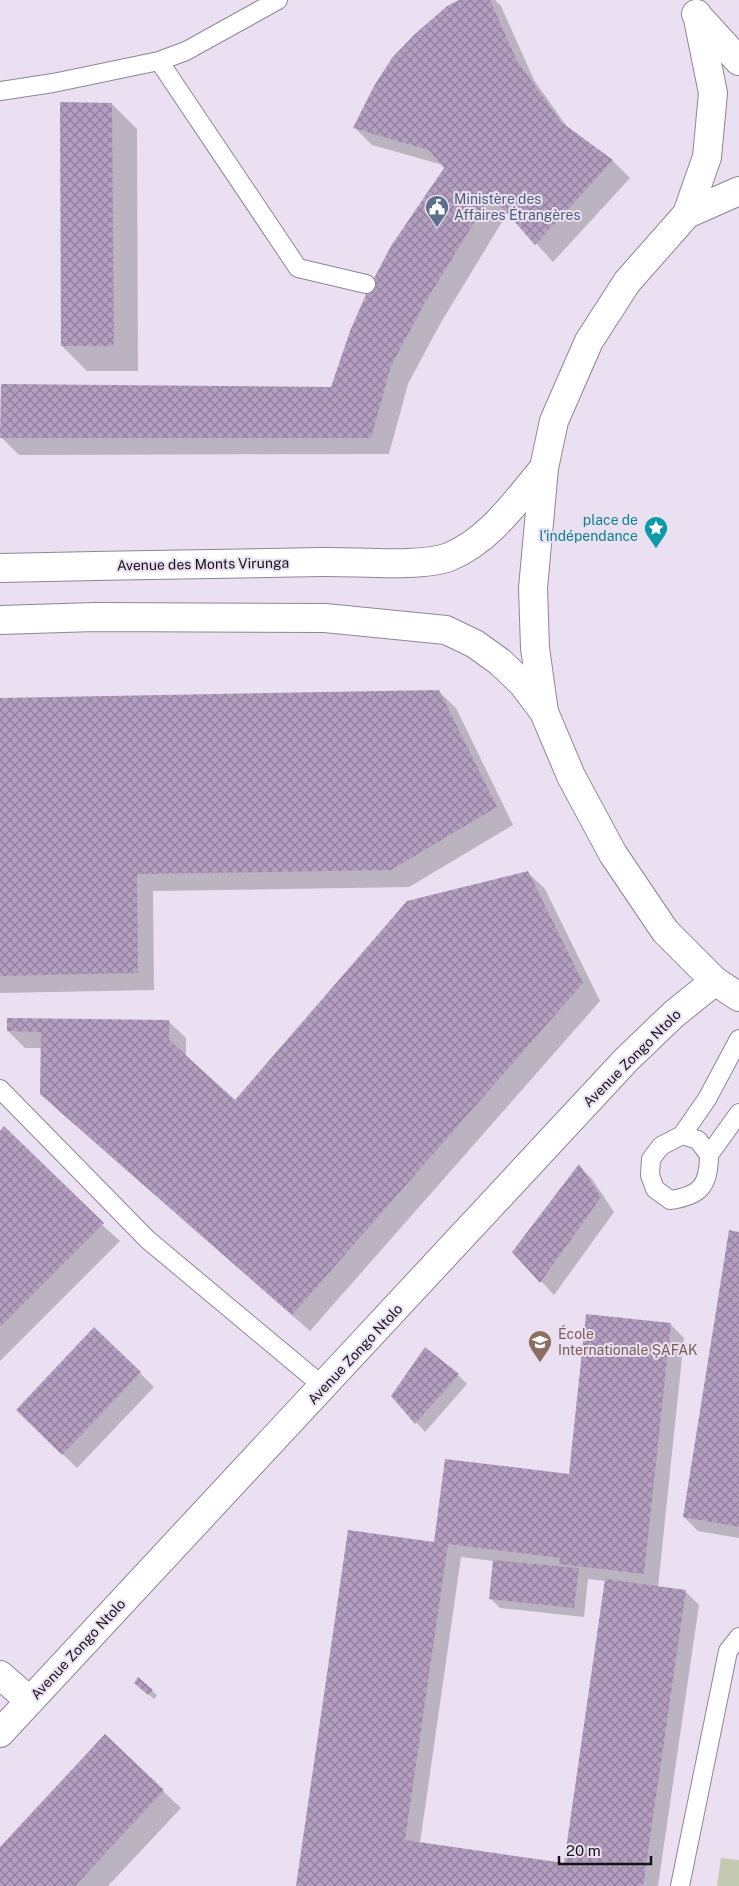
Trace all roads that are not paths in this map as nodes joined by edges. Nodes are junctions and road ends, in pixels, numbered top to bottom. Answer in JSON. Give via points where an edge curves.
{"nodes":[{"id":1,"x":278,"y":0,"type":"edge"},
{"id":2,"x":692,"y":7,"type":"edge"},
{"id":3,"x":739,"y":60,"type":"edge"},
{"id":4,"x":159,"y":61,"type":"junction"},
{"id":5,"x":0,"y":91,"type":"edge"},
{"id":6,"x":739,"y":191,"type":"edge"},
{"id":7,"x":687,"y":214,"type":"junction"},
{"id":8,"x":366,"y":284,"type":"dead end"},
{"id":9,"x":544,"y":468,"type":"junction"},
{"id":10,"x":0,"y":568,"type":"edge"},
{"id":11,"x":0,"y":620,"type":"edge"},
{"id":12,"x":544,"y":712,"type":"junction"},
{"id":13,"x":715,"y":981,"type":"junction"},
{"id":14,"x":739,"y":997,"type":"edge"},
{"id":15,"x":739,"y":1039,"type":"edge"},
{"id":16,"x":0,"y":1089,"type":"edge"},
{"id":17,"x":739,"y":1113,"type":"edge"},
{"id":18,"x":682,"y":1135,"type":"junction"},
{"id":19,"x":709,"y":1155,"type":"junction"},
{"id":20,"x":324,"y":1387,"type":"junction"},
{"id":21,"x":739,"y":1637,"type":"edge"},
{"id":22,"x":0,"y":1675,"type":"edge"},
{"id":23,"x":30,"y":1701,"type":"junction"},
{"id":24,"x":0,"y":1732,"type":"edge"},
{"id":25,"x":680,"y":1886,"type":"edge"}],
"edges":[{"from":1,"to":4,"type":"lane","via":[[186,51]]},
{"from":2,"to":3,"type":"street"},
{"from":2,"to":7,"type":"street","via":[[713,93],[707,156]]},
{"from":4,"to":5,"type":"lane","via":[[53,84]]},
{"from":4,"to":8,"type":"lane","via":[[298,268]]},
{"from":6,"to":7,"type":"street"},
{"from":7,"to":9,"type":"street","via":[[627,282],[589,341],[554,421]]},
{"from":9,"to":10,"type":"street","name":"Avenue des Monts Virunga","via":[[498,524],[470,546],[447,557],[407,563]]},
{"from":9,"to":12,"type":"street","via":[[533,588],[534,648]]},
{"from":11,"to":12,"type":"street","via":[[325,618],[446,630],[475,644],[500,662],[522,683]]},
{"from":12,"to":13,"type":"street","via":[[571,776],[613,854],[665,931]]},
{"from":13,"to":14,"type":"street"},
{"from":13,"to":20,"type":"street","name":"Avenue Zongo Ntolo","via":[[674,1014],[626,1060]]},
{"from":15,"to":18,"type":"lane","via":[[707,1099]]},
{"from":16,"to":20,"type":"lane","via":[[148,1240]]},
{"from":17,"to":19,"type":"lane"},
{"from":18,"to":19,"type":"lane","via":[[698,1140]]},
{"from":18,"to":19,"type":"lane","via":[[661,1146],[650,1159],[654,1189],[670,1200],[698,1193],[709,1166]]},
{"from":20,"to":23,"type":"street","name":"Avenue Zongo Ntolo"},
{"from":21,"to":25,"type":"lane","via":[[728,1651]]},
{"from":22,"to":23,"type":"street"},
{"from":23,"to":24,"type":"street","name":"Avenue Zongo Ntolo"}]}
